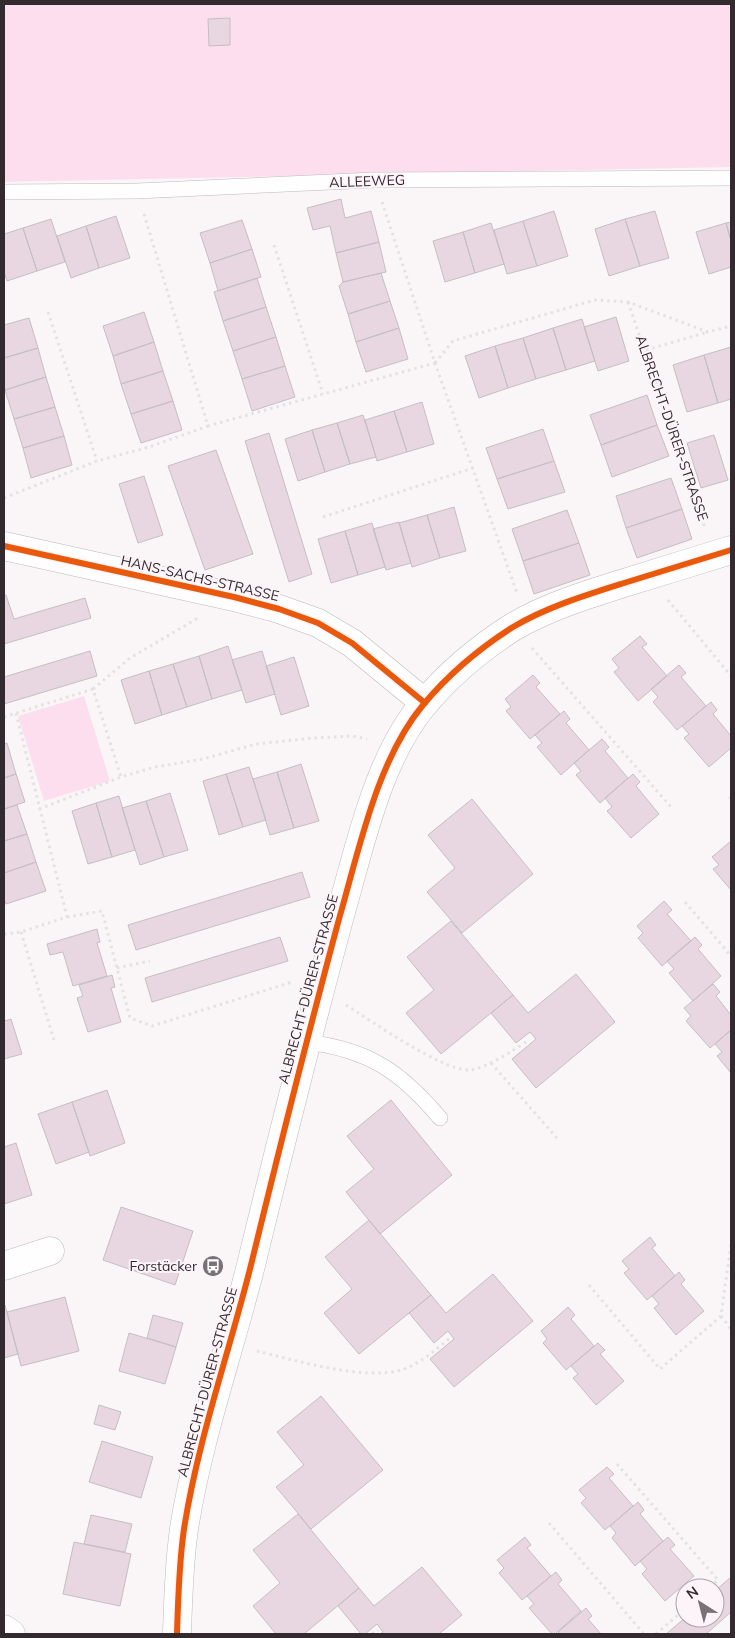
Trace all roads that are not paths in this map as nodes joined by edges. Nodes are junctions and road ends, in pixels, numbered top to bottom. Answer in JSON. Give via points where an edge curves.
{"nodes":[{"id":1,"x":731,"y":178,"type":"edge"},
{"id":2,"x":4,"y":192,"type":"edge"},
{"id":3,"x":4,"y":546,"type":"edge"},
{"id":4,"x":723,"y":552,"type":"edge"},
{"id":5,"x":424,"y":703,"type":"junction"},
{"id":6,"x":306,"y":1042,"type":"junction"},
{"id":7,"x":440,"y":1118,"type":"dead end"},
{"id":8,"x":50,"y":1251,"type":"dead end"},
{"id":9,"x":4,"y":1266,"type":"edge"},
{"id":10,"x":4,"y":1628,"type":"edge"},
{"id":11,"x":11,"y":1634,"type":"edge"},
{"id":12,"x":177,"y":1634,"type":"edge"}],
"edges":[{"from":1,"to":2,"type":"lane","name":"ALLEEWEG","via":[[374,180],[137,191]]},
{"from":3,"to":5,"type":"street","name":"HANS-SACHS-STRASSE","via":[[234,597],[318,623],[352,643]]},
{"from":4,"to":5,"type":"street","name":"ALBRECHT-DÜRER-STRASSE","via":[[582,596],[520,624],[479,652]]},
{"from":5,"to":6,"type":"street","name":"ALBRECHT-DÜRER-STRASSE","via":[[396,744],[368,815]]},
{"from":6,"to":7,"type":"lane","via":[[333,1046],[368,1058],[397,1075]]},
{"from":6,"to":12,"type":"street","name":"ALBRECHT-DÜRER-STRASSE","via":[[197,1468],[184,1530]]},
{"from":8,"to":9,"type":"street"},
{"from":10,"to":11,"type":"street"}]}
